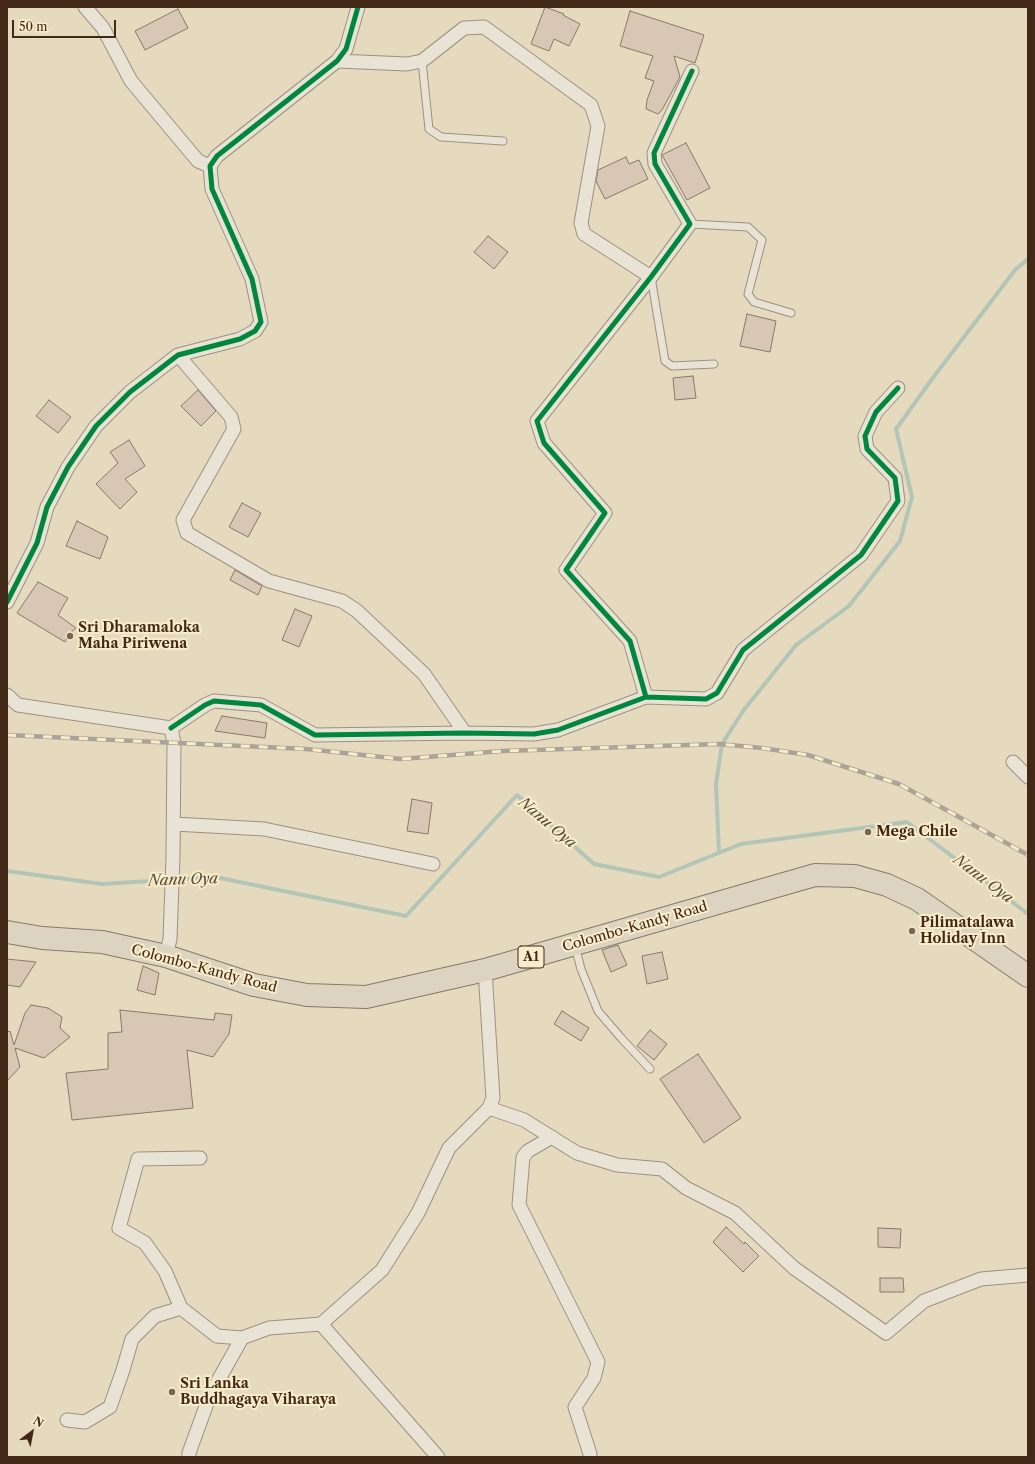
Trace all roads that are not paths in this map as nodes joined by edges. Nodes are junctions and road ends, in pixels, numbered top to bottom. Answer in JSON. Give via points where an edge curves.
{"nodes":[{"id":1,"x":86,"y":7,"type":"edge"},
{"id":2,"x":358,"y":7,"type":"edge"},
{"id":3,"x":337,"y":61,"type":"junction"},
{"id":4,"x":422,"y":62,"type":"junction"},
{"id":5,"x":692,"y":71,"type":"dead end"},
{"id":6,"x":503,"y":141,"type":"dead end"},
{"id":7,"x":210,"y":166,"type":"junction"},
{"id":8,"x":690,"y":224,"type":"junction"},
{"id":9,"x":651,"y":277,"type":"junction"},
{"id":10,"x":791,"y":313,"type":"dead end"},
{"id":11,"x":178,"y":356,"type":"junction"},
{"id":12,"x":714,"y":364,"type":"dead end"},
{"id":13,"x":898,"y":388,"type":"dead end"},
{"id":14,"x":7,"y":602,"type":"edge"},
{"id":15,"x":7,"y":695,"type":"edge"},
{"id":16,"x":646,"y":697,"type":"junction"},
{"id":17,"x":171,"y":728,"type":"junction"},
{"id":18,"x":465,"y":733,"type":"junction"},
{"id":19,"x":1013,"y":762,"type":"dead end"},
{"id":20,"x":1028,"y":777,"type":"edge"},
{"id":21,"x":174,"y":824,"type":"junction"},
{"id":22,"x":433,"y":864,"type":"dead end"},
{"id":23,"x":7,"y":932,"type":"edge"},
{"id":24,"x":575,"y":944,"type":"junction"},
{"id":25,"x":166,"y":956,"type":"junction"},
{"id":26,"x":485,"y":970,"type":"junction"},
{"id":27,"x":1028,"y":976,"type":"edge"},
{"id":28,"x":650,"y":1069,"type":"dead end"},
{"id":29,"x":489,"y":1108,"type":"junction"},
{"id":30,"x":552,"y":1137,"type":"junction"},
{"id":31,"x":200,"y":1158,"type":"dead end"},
{"id":32,"x":1028,"y":1275,"type":"edge"},
{"id":33,"x":181,"y":1308,"type":"junction"},
{"id":34,"x":321,"y":1324,"type":"junction"},
{"id":35,"x":242,"y":1338,"type":"junction"},
{"id":36,"x":67,"y":1420,"type":"dead end"},
{"id":37,"x":590,"y":1454,"type":"dead end"},
{"id":38,"x":188,"y":1457,"type":"edge"},
{"id":39,"x":438,"y":1457,"type":"edge"}],
"edges":[{"from":1,"to":7,"type":"street","via":[[103,28],[131,81],[198,161]]},
{"from":2,"to":3,"type":"street","via":[[346,49]]},
{"from":3,"to":4,"type":"street","via":[[407,64]]},
{"from":3,"to":7,"type":"street","via":[[217,156]]},
{"from":4,"to":6,"type":"lane","via":[[429,130],[441,137]]},
{"from":4,"to":9,"type":"street","via":[[464,28],[484,27],[591,105],[598,126],[581,223],[584,234]]},
{"from":5,"to":8,"type":"street","via":[[654,153],[655,164]]},
{"from":7,"to":11,"type":"street","via":[[212,189],[252,279],[261,322],[255,331],[240,339]]},
{"from":8,"to":9,"type":"street"},
{"from":8,"to":10,"type":"lane","via":[[748,227],[762,240],[748,294],[754,302]]},
{"from":9,"to":12,"type":"lane","via":[[666,361],[672,366]]},
{"from":9,"to":16,"type":"street","via":[[537,421],[544,443],[605,513],[566,570],[630,642]]},
{"from":11,"to":14,"type":"street","via":[[130,392],[96,426],[68,466],[47,507],[37,543]]},
{"from":11,"to":18,"type":"street","via":[[231,418],[234,430],[183,520],[187,533],[269,580],[342,601],[357,611],[424,674]]},
{"from":13,"to":16,"type":"street","via":[[876,412],[865,436],[867,449],[895,478],[898,501],[861,555],[743,650],[717,693],[706,700]]},
{"from":15,"to":17,"type":"street","via":[[18,705]]},
{"from":16,"to":18,"type":"street","via":[[558,730],[534,734]]},
{"from":17,"to":18,"type":"street","via":[[214,701],[261,705],[315,735]]},
{"from":17,"to":21,"type":"street","via":[[174,743]]},
{"from":19,"to":20,"type":"street"},
{"from":21,"to":22,"type":"street","via":[[264,830]]},
{"from":21,"to":25,"type":"street","via":[[170,939]]},
{"from":23,"to":25,"type":"highway","name":"Colombo-Kandy Road","number":"A1","via":[[42,938],[102,942]]},
{"from":24,"to":26,"type":"highway","name":"Colombo-Kandy Road","number":"A1"},
{"from":24,"to":27,"type":"highway","name":"Colombo-Kandy Road","number":"A1","via":[[815,875],[855,876],[887,885],[917,899]]},
{"from":24,"to":28,"type":"lane","via":[[581,969],[598,1011]]},
{"from":25,"to":26,"type":"highway","name":"Colombo-Kandy Road","number":"A1","via":[[254,985],[307,995],[366,997]]},
{"from":26,"to":29,"type":"street","via":[[493,1098]]},
{"from":29,"to":30,"type":"street","via":[[524,1120]]},
{"from":29,"to":34,"type":"street","via":[[449,1148],[418,1213],[382,1270]]},
{"from":30,"to":32,"type":"street","via":[[577,1153],[617,1165],[662,1169],[686,1188],[735,1213],[794,1268],[886,1332],[924,1301],[981,1279]]},
{"from":30,"to":37,"type":"street","via":[[528,1151],[523,1157],[519,1205],[598,1362],[594,1378],[575,1407]]},
{"from":31,"to":33,"type":"street","via":[[138,1159],[118,1228],[145,1243],[166,1271]]},
{"from":33,"to":35,"type":"street","via":[[217,1336]]},
{"from":33,"to":36,"type":"street","via":[[155,1316],[132,1339],[110,1407],[85,1422]]},
{"from":34,"to":35,"type":"street","via":[[270,1328]]},
{"from":34,"to":39,"type":"street"},
{"from":35,"to":38,"type":"street","via":[[210,1395]]}]}
